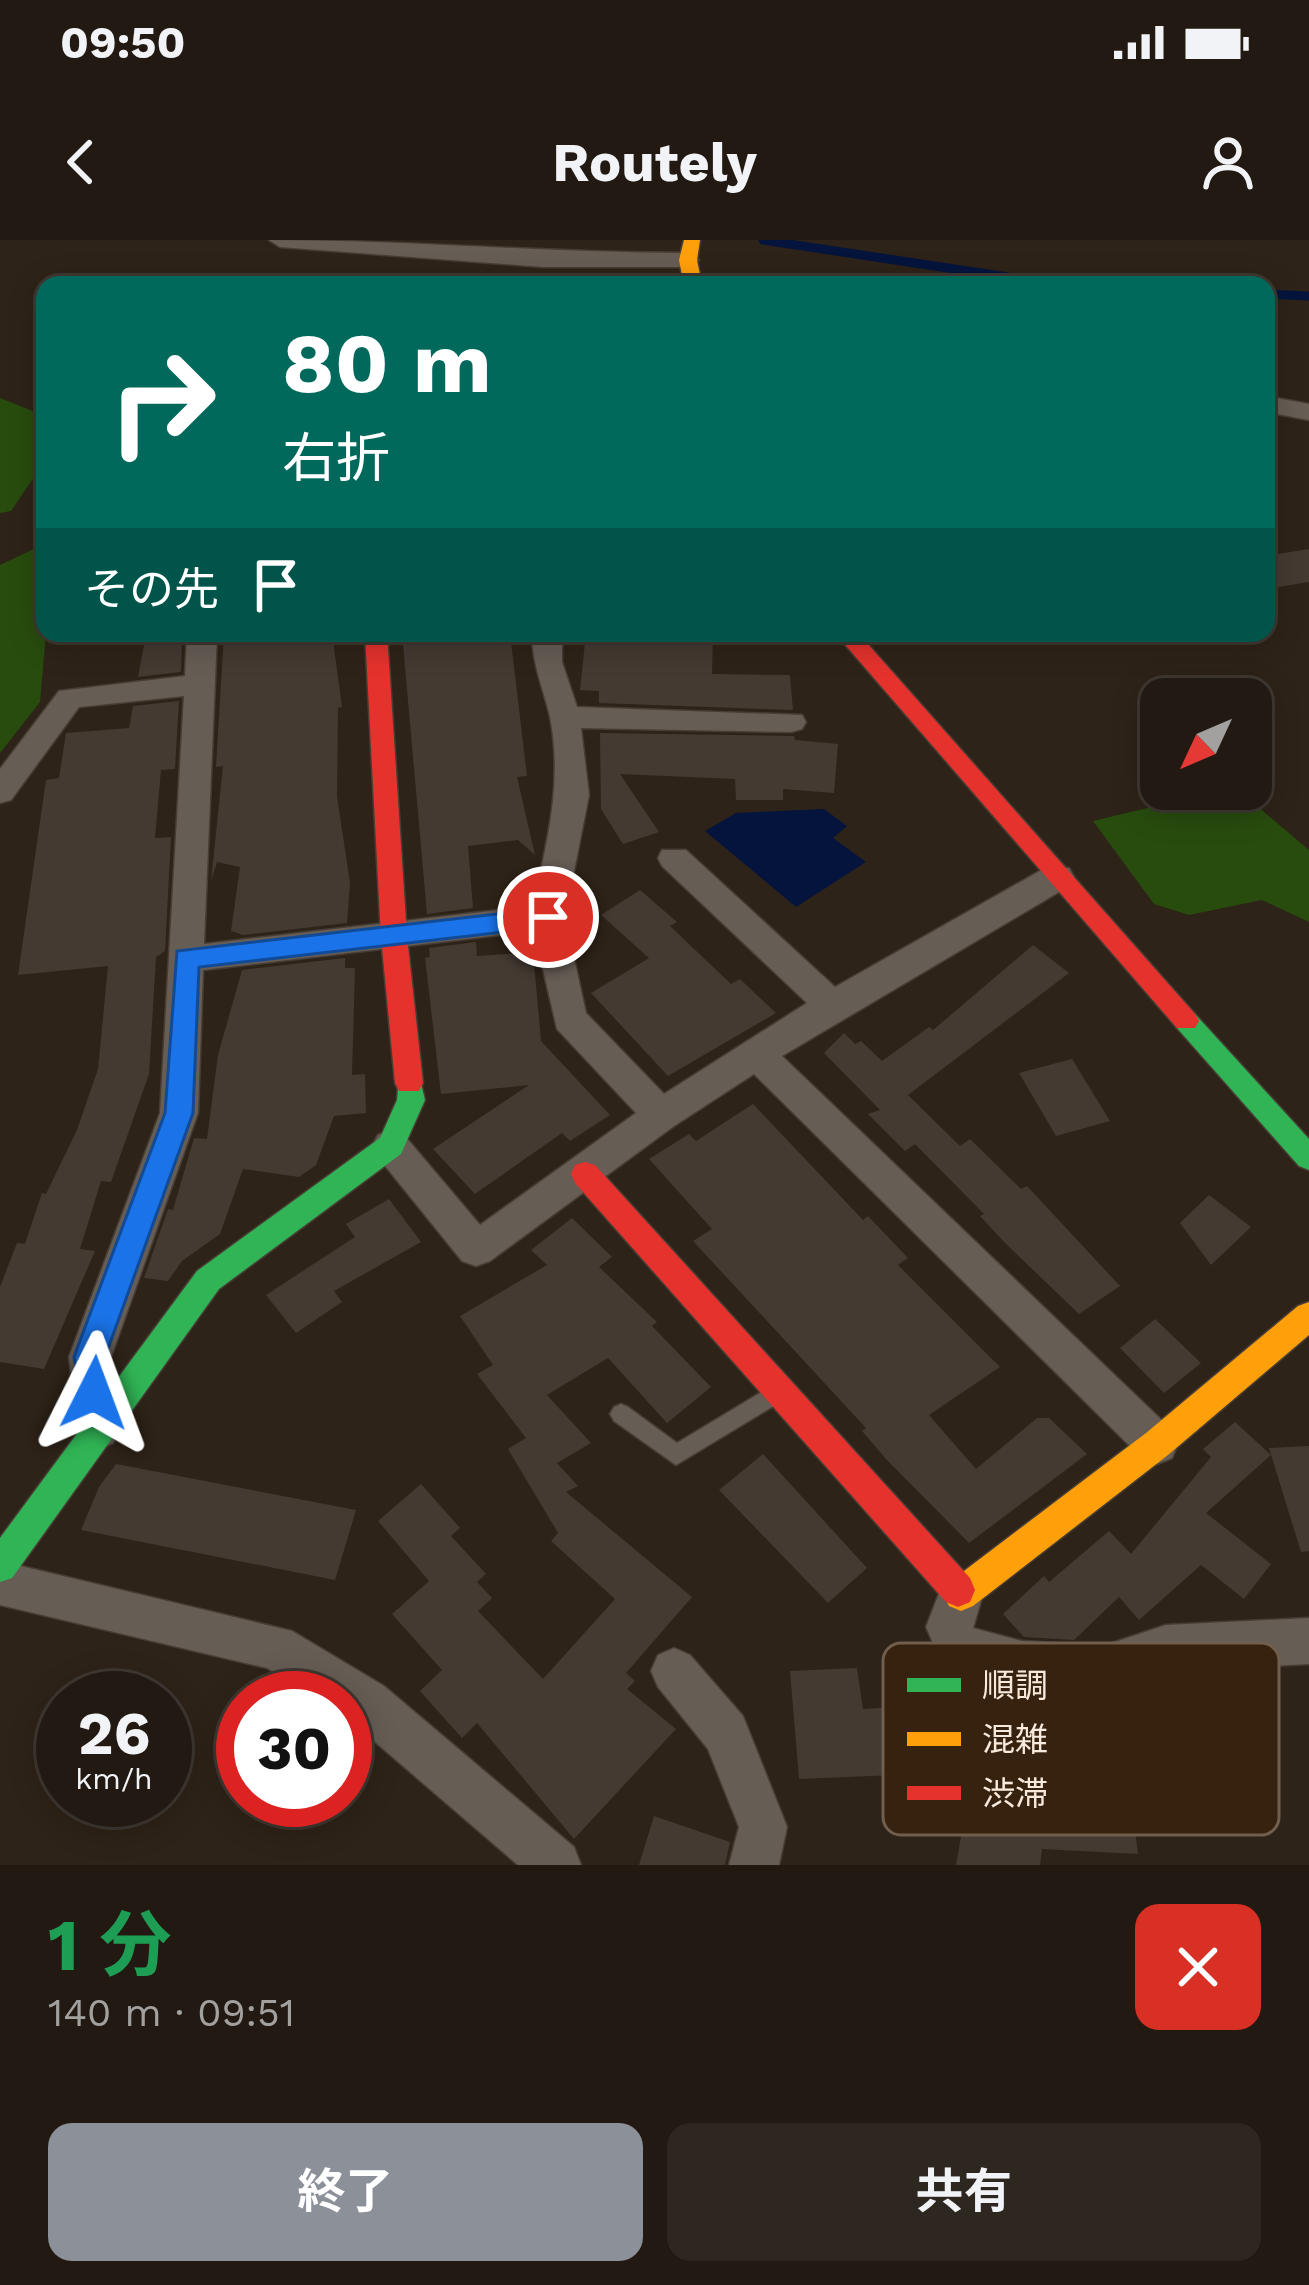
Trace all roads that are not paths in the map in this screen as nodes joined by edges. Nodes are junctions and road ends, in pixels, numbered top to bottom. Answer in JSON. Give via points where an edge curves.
{"nodes":[{"id":1,"x":280,"y":240,"type":"edge"},
{"id":2,"x":691,"y":262,"type":"edge"},
{"id":3,"x":1275,"y":406,"type":"edge"},
{"id":4,"x":1309,"y":412,"type":"edge"},
{"id":5,"x":201,"y":642,"type":"edge"},
{"id":6,"x":377,"y":642,"type":"edge"},
{"id":7,"x":547,"y":642,"type":"edge"},
{"id":8,"x":854,"y":642,"type":"edge"},
{"id":9,"x":199,"y":685,"type":"junction"},
{"id":10,"x":565,"y":717,"type":"junction"},
{"id":11,"x":791,"y":722,"type":"dead end"},
{"id":12,"x":0,"y":792,"type":"edge"},
{"id":13,"x":674,"y":858,"type":"dead end"},
{"id":14,"x":1057,"y":877,"type":"junction"},
{"id":15,"x":548,"y":917,"type":"junction"},
{"id":16,"x":394,"y":937,"type":"junction"},
{"id":17,"x":186,"y":958,"type":"junction"},
{"id":18,"x":832,"y":1005,"type":"junction"},
{"id":19,"x":759,"y":1056,"type":"junction"},
{"id":20,"x":661,"y":1115,"type":"junction"},
{"id":21,"x":391,"y":1147,"type":"junction"},
{"id":22,"x":1309,"y":1158,"type":"edge"},
{"id":23,"x":585,"y":1174,"type":"junction"},
{"id":24,"x":1309,"y":1316,"type":"edge"},
{"id":25,"x":779,"y":1391,"type":"junction"},
{"id":26,"x":621,"y":1414,"type":"dead end"},
{"id":27,"x":98,"y":1430,"type":"junction"},
{"id":28,"x":1157,"y":1444,"type":"junction"},
{"id":29,"x":0,"y":1566,"type":"edge"},
{"id":30,"x":0,"y":1583,"type":"edge"},
{"id":31,"x":961,"y":1594,"type":"junction"},
{"id":32,"x":1309,"y":1641,"type":"edge"},
{"id":33,"x":956,"y":1643,"type":"edge"},
{"id":34,"x":1268,"y":1643,"type":"edge"},
{"id":35,"x":674,"y":1671,"type":"dead end"},
{"id":36,"x":556,"y":1865,"type":"edge"},
{"id":37,"x":754,"y":1865,"type":"edge"}],
"edges":[{"from":1,"to":2,"type":"street"},
{"from":3,"to":4,"type":"street"},
{"from":5,"to":9,"type":"street"},
{"from":6,"to":16,"type":"street"},
{"from":7,"to":10,"type":"street"},
{"from":8,"to":14,"type":"street"},
{"from":9,"to":12,"type":"street","via":[[70,698]]},
{"from":9,"to":17,"type":"street"},
{"from":10,"to":11,"type":"street"},
{"from":10,"to":15,"type":"street","via":[[573,795]]},
{"from":13,"to":18,"type":"street"},
{"from":14,"to":18,"type":"street"},
{"from":14,"to":22,"type":"street"},
{"from":15,"to":16,"type":"street"},
{"from":15,"to":20,"type":"street","via":[[570,1019]]},
{"from":16,"to":17,"type":"street"},
{"from":16,"to":21,"type":"street","via":[[411,1100]]},
{"from":17,"to":27,"type":"street","via":[[179,1113],[90,1357]]},
{"from":18,"to":19,"type":"street"},
{"from":19,"to":20,"type":"street"},
{"from":19,"to":28,"type":"street"},
{"from":20,"to":23,"type":"street"},
{"from":21,"to":23,"type":"street","via":[[476,1249]]},
{"from":21,"to":27,"type":"street","via":[[208,1280]]},
{"from":23,"to":25,"type":"street"},
{"from":24,"to":28,"type":"street"},
{"from":25,"to":26,"type":"lane","via":[[676,1455]]},
{"from":25,"to":31,"type":"street"},
{"from":27,"to":29,"type":"street"},
{"from":28,"to":31,"type":"street"},
{"from":30,"to":36,"type":"street","via":[[276,1647],[367,1703]]},
{"from":31,"to":33,"type":"street","via":[[949,1627]]},
{"from":32,"to":34,"type":"street"},
{"from":35,"to":37,"type":"street","via":[[726,1733],[763,1827]]}]}
